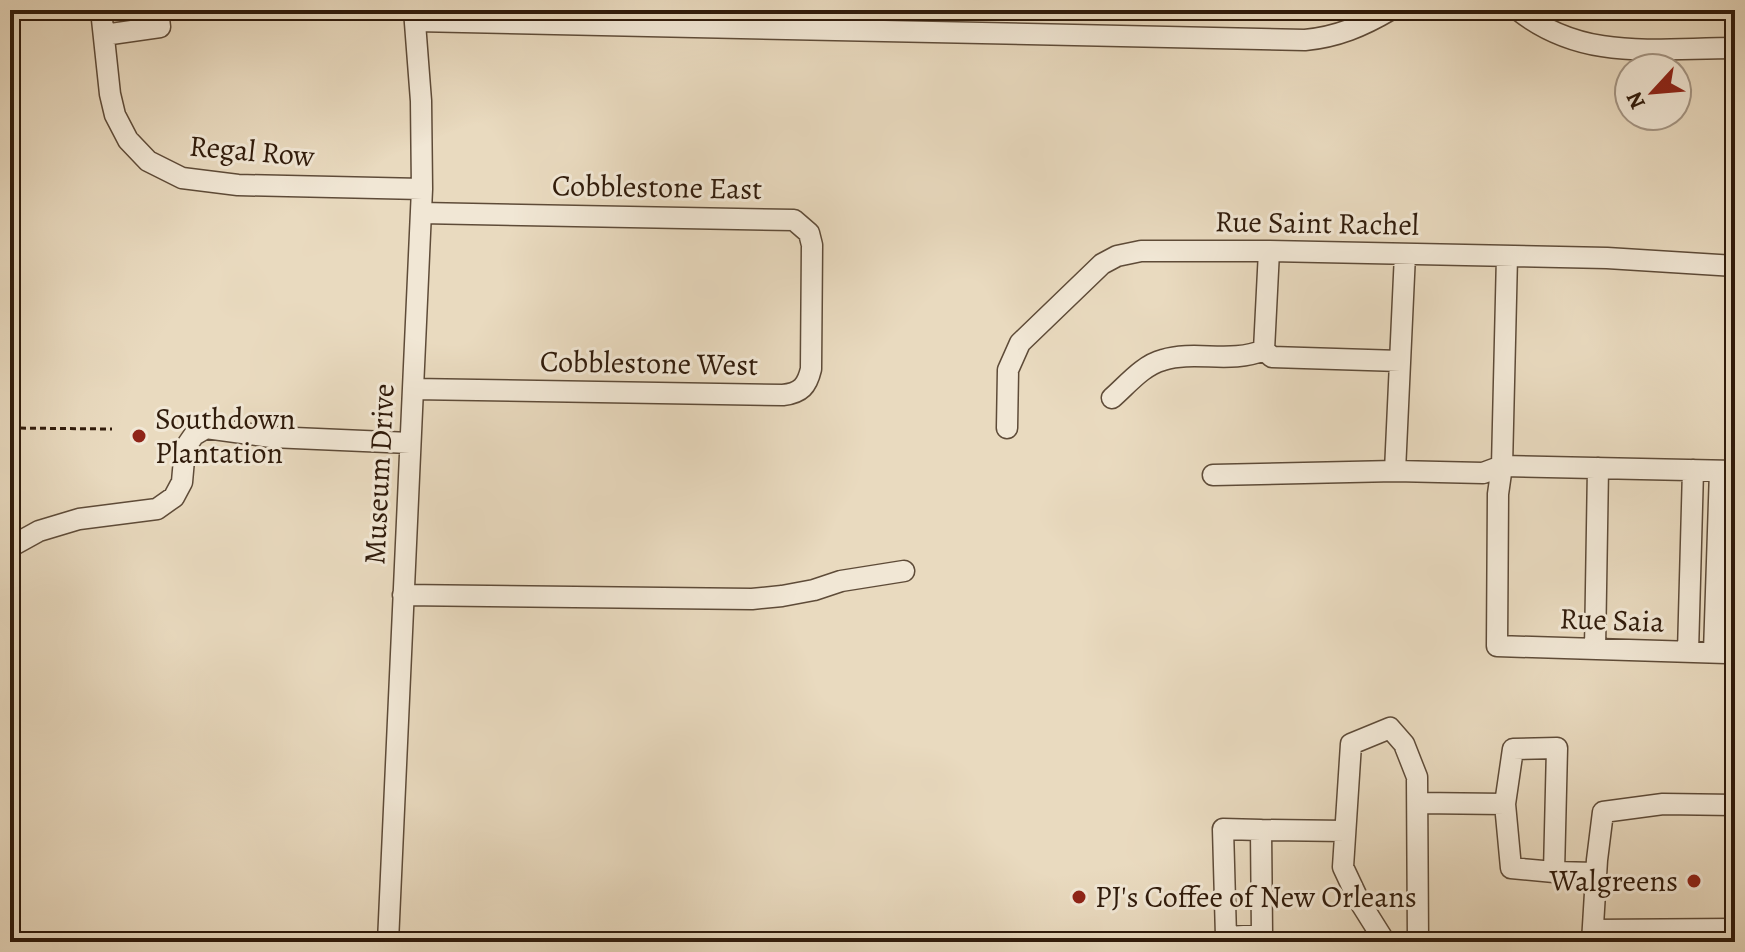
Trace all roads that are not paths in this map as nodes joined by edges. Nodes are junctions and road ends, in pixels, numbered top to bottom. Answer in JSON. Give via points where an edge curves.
{"nodes":[{"id":1,"x":101,"y":10,"type":"edge"},
{"id":2,"x":158,"y":10,"type":"edge"},
{"id":3,"x":1390,"y":10,"type":"edge"},
{"id":4,"x":1518,"y":10,"type":"edge"},
{"id":5,"x":415,"y":16,"type":"edge"},
{"id":6,"x":795,"y":20,"type":"edge"},
{"id":7,"x":104,"y":35,"type":"junction"},
{"id":8,"x":1735,"y":48,"type":"edge"},
{"id":9,"x":422,"y":189,"type":"junction"},
{"id":10,"x":421,"y":213,"type":"junction"},
{"id":11,"x":1269,"y":251,"type":"junction"},
{"id":12,"x":1405,"y":254,"type":"junction"},
{"id":13,"x":1507,"y":256,"type":"junction"},
{"id":14,"x":1735,"y":266,"type":"edge"},
{"id":15,"x":812,"y":311,"type":"joint"},
{"id":16,"x":1264,"y":350,"type":"junction"},
{"id":17,"x":1400,"y":361,"type":"junction"},
{"id":18,"x":413,"y":389,"type":"junction"},
{"id":19,"x":1112,"y":398,"type":"dead end"},
{"id":20,"x":1007,"y":428,"type":"dead end"},
{"id":21,"x":410,"y":443,"type":"junction"},
{"id":22,"x":1502,"y":466,"type":"junction"},
{"id":23,"x":1598,"y":468,"type":"junction"},
{"id":24,"x":1693,"y":470,"type":"junction"},
{"id":25,"x":1395,"y":471,"type":"junction"},
{"id":26,"x":1728,"y":471,"type":"edge"},
{"id":27,"x":1213,"y":475,"type":"dead end"},
{"id":28,"x":10,"y":547,"type":"edge"},
{"id":29,"x":904,"y":571,"type":"dead end"},
{"id":30,"x":403,"y":595,"type":"junction"},
{"id":31,"x":1595,"y":649,"type":"junction"},
{"id":32,"x":1688,"y":652,"type":"junction"},
{"id":33,"x":1418,"y":803,"type":"junction"},
{"id":34,"x":1505,"y":804,"type":"junction"},
{"id":35,"x":1735,"y":805,"type":"edge"},
{"id":36,"x":1261,"y":830,"type":"junction"},
{"id":37,"x":1345,"y":831,"type":"junction"},
{"id":38,"x":1554,"y":872,"type":"junction"},
{"id":39,"x":1596,"y":873,"type":"junction"},
{"id":40,"x":1735,"y":929,"type":"edge"},
{"id":41,"x":1593,"y":936,"type":"edge"},
{"id":42,"x":1226,"y":939,"type":"edge"},
{"id":43,"x":1384,"y":941,"type":"edge"},
{"id":44,"x":1418,"y":941,"type":"edge"},
{"id":45,"x":388,"y":942,"type":"edge"}],
"edges":[{"from":1,"to":7,"type":"street","name":"Regal Row"},
{"from":2,"to":7,"type":"street","via":[[160,27]]},
{"from":3,"to":6,"type":"street","via":[[1345,32],[1305,40]]},
{"from":4,"to":8,"type":"street","via":[[1551,33],[1593,46]]},
{"from":5,"to":6,"type":"street"},
{"from":5,"to":9,"type":"street","name":"Museum Drive"},
{"from":7,"to":9,"type":"street","name":"Regal Row","via":[[115,115],[128,140],[148,161],[171,174],[238,185]]},
{"from":9,"to":10,"type":"street","name":"Museum Drive"},
{"from":10,"to":15,"type":"street","name":"Cobblestone East","via":[[794,220],[811,238]]},
{"from":10,"to":18,"type":"street","name":"Museum Drive"},
{"from":11,"to":12,"type":"street","name":"Rue Saint Rachel"},
{"from":11,"to":16,"type":"street"},
{"from":11,"to":20,"type":"street","name":"Rue Saint Rachel","via":[[1141,251],[1102,264],[1020,343],[1008,370]]},
{"from":12,"to":13,"type":"street","name":"Rue Saint Rachel"},
{"from":12,"to":17,"type":"street"},
{"from":13,"to":14,"type":"street","name":"Rue Saint Rachel"},
{"from":13,"to":22,"type":"street"},
{"from":15,"to":18,"type":"street","name":"Cobblestone West","via":[[811,369],[808,382],[795,393]]},
{"from":16,"to":17,"type":"street","via":[[1272,357]]},
{"from":16,"to":19,"type":"street","via":[[1250,356],[1166,358],[1151,364]]},
{"from":17,"to":25,"type":"street"},
{"from":18,"to":21,"type":"street","name":"Museum Drive"},
{"from":21,"to":28,"type":"street","via":[[271,437],[206,428],[185,448],[182,482],[174,497],[157,509],[79,519]]},
{"from":21,"to":30,"type":"street","name":"Museum Drive"},
{"from":22,"to":23,"type":"street"},
{"from":22,"to":25,"type":"street","via":[[1483,473]]},
{"from":22,"to":31,"type":"street","name":"Rue Saia","via":[[1497,646]]},
{"from":23,"to":24,"type":"street"},
{"from":23,"to":31,"type":"street"},
{"from":24,"to":26,"type":"street"},
{"from":24,"to":32,"type":"street"},
{"from":25,"to":27,"type":"street"},
{"from":26,"to":32,"type":"street","name":"Rue Saia","via":[[1720,653]]},
{"from":29,"to":30,"type":"street","via":[[752,599]]},
{"from":30,"to":45,"type":"street","name":"Museum Drive"},
{"from":31,"to":32,"type":"street","name":"Rue Saia"},
{"from":33,"to":34,"type":"street"},
{"from":33,"to":37,"type":"street","via":[[1417,777],[1404,744],[1390,728],[1351,744]]},
{"from":33,"to":44,"type":"street"},
{"from":34,"to":38,"type":"street","via":[[1511,868]]},
{"from":34,"to":38,"type":"street","via":[[1513,749],[1557,748]]},
{"from":35,"to":39,"type":"street","via":[[1663,804],[1603,812]]},
{"from":36,"to":37,"type":"street"},
{"from":36,"to":42,"type":"street","via":[[1262,935]]},
{"from":36,"to":42,"type":"street","via":[[1223,829]]},
{"from":37,"to":43,"type":"street","via":[[1343,867]]},
{"from":38,"to":39,"type":"street"},
{"from":39,"to":41,"type":"street"},
{"from":40,"to":41,"type":"street"},
{"from":43,"to":44,"type":"street"}]}
